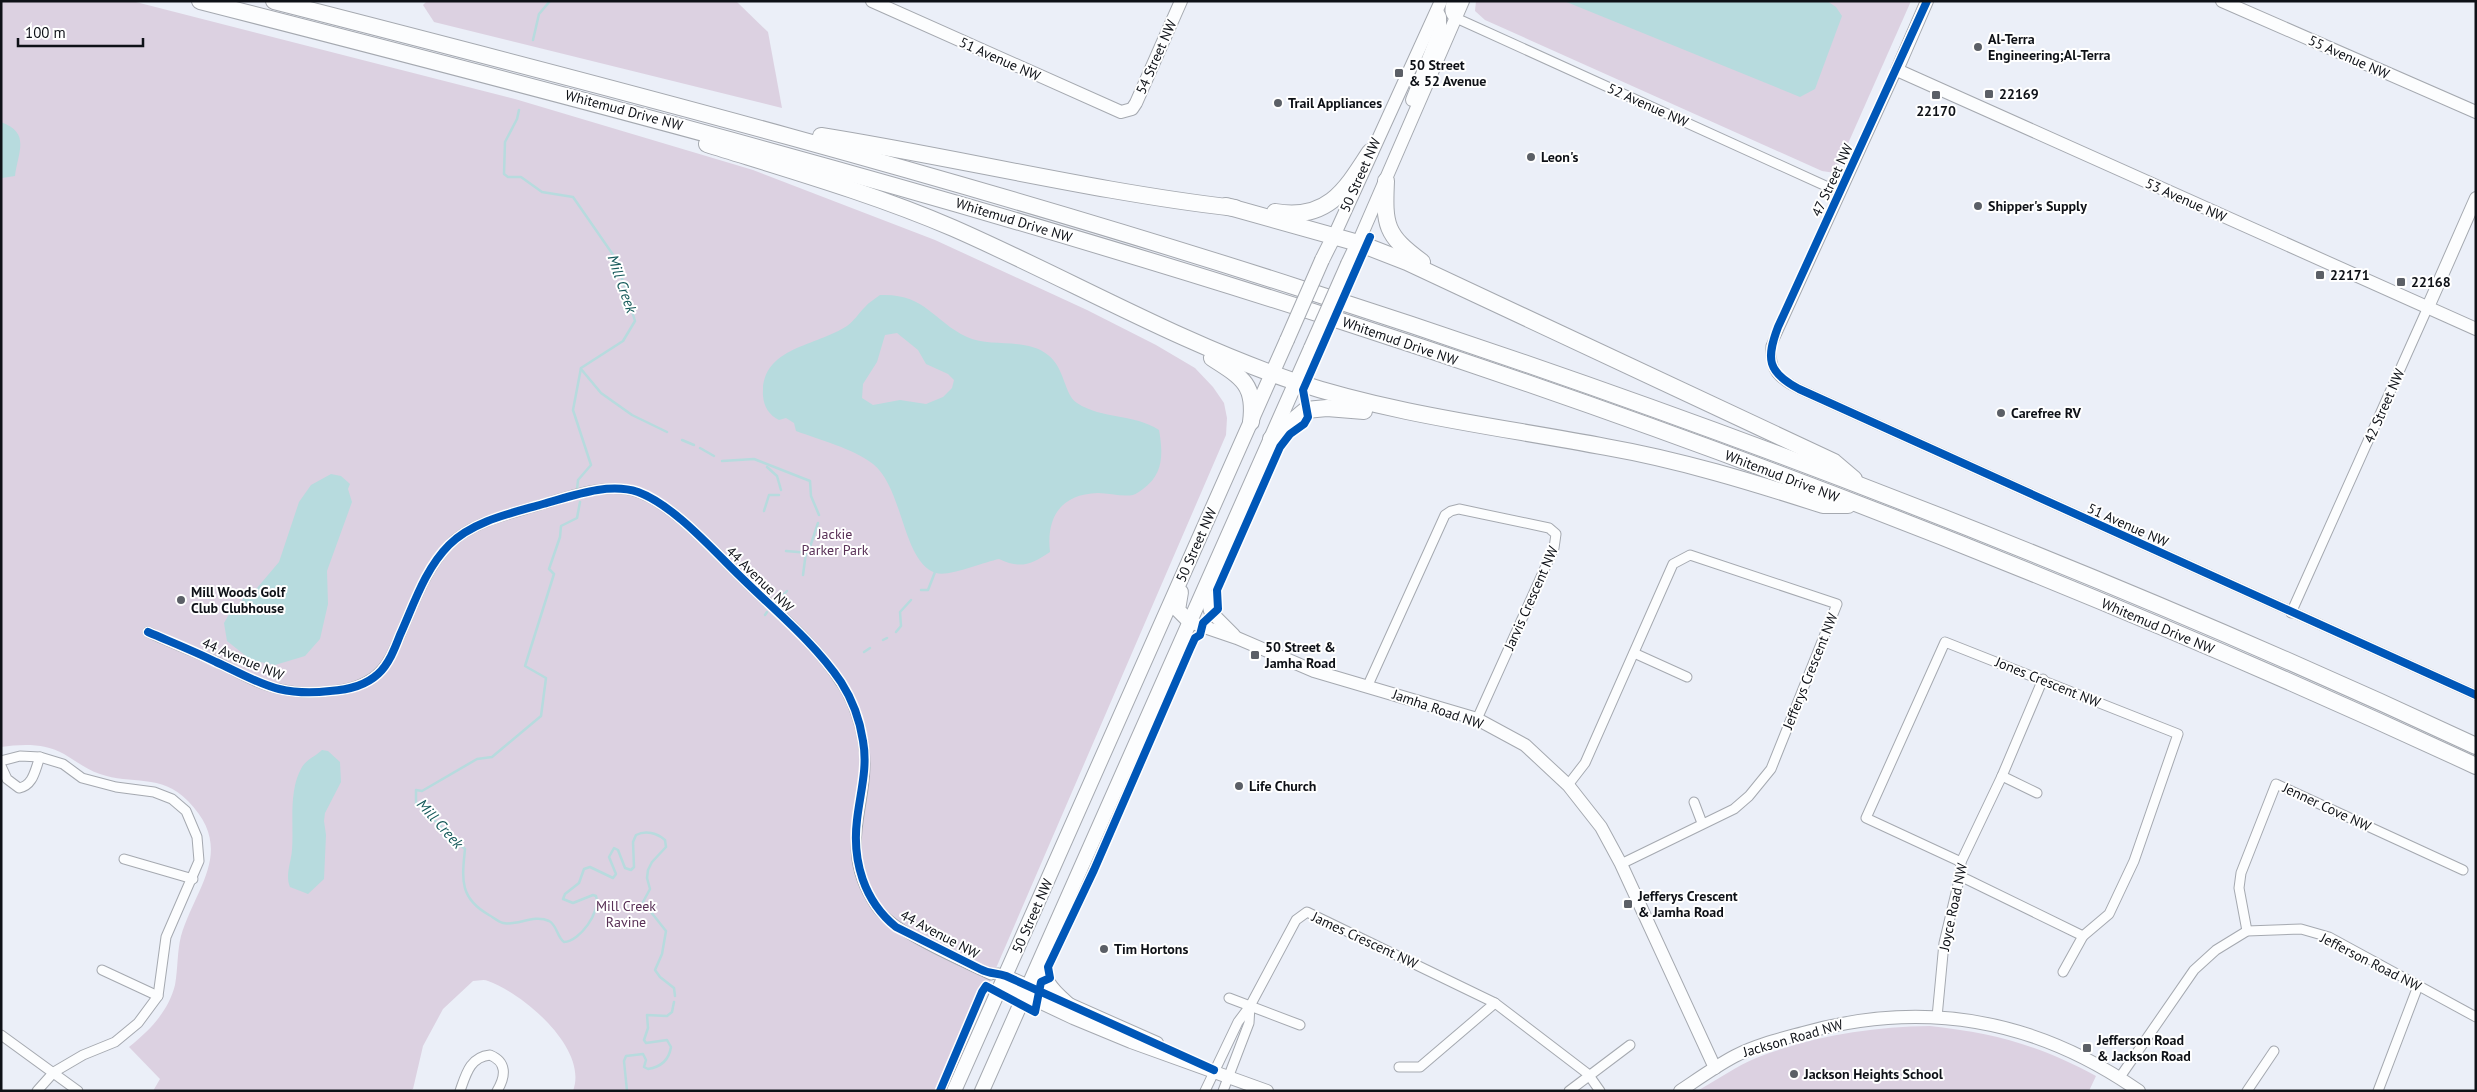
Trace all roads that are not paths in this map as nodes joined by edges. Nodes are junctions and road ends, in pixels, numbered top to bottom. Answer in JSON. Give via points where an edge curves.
{"nodes":[{"id":1,"x":200,"y":1,"type":"edge"},
{"id":2,"x":274,"y":1,"type":"edge"},
{"id":3,"x":872,"y":1,"type":"edge"},
{"id":4,"x":1181,"y":1,"type":"edge"},
{"id":5,"x":1453,"y":1,"type":"edge"},
{"id":6,"x":1464,"y":1,"type":"edge"},
{"id":7,"x":1927,"y":1,"type":"edge"},
{"id":8,"x":2222,"y":1,"type":"edge"},
{"id":9,"x":1439,"y":6,"type":"edge"},
{"id":10,"x":1456,"y":18,"type":"junction"},
{"id":11,"x":1896,"y":70,"type":"junction"},
{"id":12,"x":566,"y":94,"type":"junction"},
{"id":13,"x":1128,"y":110,"type":"joint"},
{"id":14,"x":2476,"y":112,"type":"edge"},
{"id":15,"x":746,"y":124,"type":"junction"},
{"id":16,"x":1404,"y":139,"type":"junction"},
{"id":17,"x":1370,"y":152,"type":"junction"},
{"id":18,"x":1386,"y":181,"type":"junction"},
{"id":19,"x":1839,"y":192,"type":"junction"},
{"id":20,"x":2476,"y":198,"type":"edge"},
{"id":21,"x":1226,"y":206,"type":"junction"},
{"id":22,"x":1334,"y":236,"type":"junction"},
{"id":23,"x":1358,"y":243,"type":"junction"},
{"id":24,"x":1443,"y":278,"type":"junction"},
{"id":25,"x":2428,"y":307,"type":"junction"},
{"id":26,"x":2476,"y":329,"type":"edge"},
{"id":27,"x":1173,"y":332,"type":"junction"},
{"id":28,"x":1774,"y":371,"type":"joint"},
{"id":29,"x":1272,"y":374,"type":"junction"},
{"id":30,"x":1296,"y":382,"type":"junction"},
{"id":31,"x":1428,"y":416,"type":"junction"},
{"id":32,"x":1251,"y":422,"type":"junction"},
{"id":33,"x":1271,"y":439,"type":"junction"},
{"id":34,"x":1865,"y":488,"type":"junction"},
{"id":35,"x":1860,"y":505,"type":"junction"},
{"id":36,"x":1183,"y":574,"type":"junction"},
{"id":37,"x":1205,"y":588,"type":"junction"},
{"id":38,"x":2291,"y":613,"type":"junction"},
{"id":39,"x":1190,"y":622,"type":"junction"},
{"id":40,"x":148,"y":632,"type":"dead end"},
{"id":41,"x":1238,"y":638,"type":"junction"},
{"id":42,"x":1634,"y":654,"type":"junction"},
{"id":43,"x":1687,"y":677,"type":"dead end"},
{"id":44,"x":2042,"y":679,"type":"junction"},
{"id":45,"x":1368,"y":685,"type":"junction"},
{"id":46,"x":2476,"y":695,"type":"edge"},
{"id":47,"x":1477,"y":719,"type":"junction"},
{"id":48,"x":2476,"y":746,"type":"edge"},
{"id":49,"x":40,"y":757,"type":"junction"},
{"id":50,"x":1,"y":761,"type":"edge"},
{"id":51,"x":1,"y":766,"type":"edge"},
{"id":52,"x":2476,"y":766,"type":"edge"},
{"id":53,"x":2002,"y":776,"type":"junction"},
{"id":54,"x":1568,"y":785,"type":"junction"},
{"id":55,"x":2037,"y":794,"type":"dead end"},
{"id":56,"x":1694,"y":802,"type":"dead end"},
{"id":57,"x":1702,"y":823,"type":"junction"},
{"id":58,"x":124,"y":859,"type":"dead end"},
{"id":59,"x":1961,"y":862,"type":"junction"},
{"id":60,"x":1621,"y":864,"type":"junction"},
{"id":61,"x":2463,"y":870,"type":"dead end"},
{"id":62,"x":1960,"y":876,"type":"junction"},
{"id":63,"x":193,"y":879,"type":"junction"},
{"id":64,"x":2247,"y":930,"type":"junction"},
{"id":65,"x":2083,"y":936,"type":"junction"},
{"id":66,"x":1047,"y":944,"type":"junction"},
{"id":67,"x":102,"y":970,"type":"dead end"},
{"id":68,"x":2063,"y":972,"type":"dead end"},
{"id":69,"x":1004,"y":980,"type":"junction"},
{"id":70,"x":2418,"y":986,"type":"junction"},
{"id":71,"x":1026,"y":991,"type":"junction"},
{"id":72,"x":158,"y":996,"type":"junction"},
{"id":73,"x":1228,"y":998,"type":"dead end"},
{"id":74,"x":1495,"y":1003,"type":"junction"},
{"id":75,"x":1069,"y":1004,"type":"junction"},
{"id":76,"x":1250,"y":1006,"type":"junction"},
{"id":77,"x":2476,"y":1016,"type":"edge"},
{"id":78,"x":1937,"y":1017,"type":"junction"},
{"id":79,"x":1300,"y":1026,"type":"dead end"},
{"id":80,"x":1,"y":1035,"type":"edge"},
{"id":81,"x":1630,"y":1044,"type":"dead end"},
{"id":82,"x":2274,"y":1051,"type":"dead end"},
{"id":83,"x":1399,"y":1067,"type":"dead end"},
{"id":84,"x":1715,"y":1068,"type":"junction"},
{"id":85,"x":1214,"y":1070,"type":"junction"},
{"id":86,"x":54,"y":1072,"type":"junction"},
{"id":87,"x":1588,"y":1074,"type":"junction"},
{"id":88,"x":1228,"y":1076,"type":"junction"},
{"id":89,"x":2120,"y":1077,"type":"junction"},
{"id":90,"x":2381,"y":1090,"type":"edge"},
{"id":91,"x":37,"y":1091,"type":"edge"},
{"id":92,"x":78,"y":1091,"type":"edge"},
{"id":93,"x":460,"y":1091,"type":"edge"},
{"id":94,"x":497,"y":1091,"type":"edge"},
{"id":95,"x":954,"y":1091,"type":"edge"},
{"id":96,"x":982,"y":1091,"type":"edge"},
{"id":97,"x":1205,"y":1091,"type":"edge"},
{"id":98,"x":1223,"y":1091,"type":"edge"},
{"id":99,"x":1267,"y":1091,"type":"edge"},
{"id":100,"x":1569,"y":1091,"type":"edge"},
{"id":101,"x":1600,"y":1091,"type":"edge"},
{"id":102,"x":1680,"y":1091,"type":"edge"},
{"id":103,"x":2139,"y":1091,"type":"edge"},
{"id":104,"x":2246,"y":1091,"type":"edge"}],
"edges":[{"from":1,"to":12,"type":"highway","name":"Whitemud Drive NW"},
{"from":2,"to":15,"type":"highway","name":"Whitemud Drive NW"},
{"from":3,"to":13,"type":"street","name":"51 Avenue NW","via":[[1113,111]]},
{"from":4,"to":13,"type":"street","name":"54 Street NW","via":[[1140,95]]},
{"from":5,"to":10,"type":"street","via":[[1452,15]]},
{"from":6,"to":10,"type":"street","name":"50 Street NW"},
{"from":7,"to":11,"type":"street","name":"47 Street NW"},
{"from":8,"to":14,"type":"street","name":"55 Avenue NW"},
{"from":9,"to":16,"type":"street","via":[[1440,29],[1410,104]]},
{"from":9,"to":17,"type":"street","name":"50 Street NW"},
{"from":10,"to":16,"type":"street","name":"50 Street NW"},
{"from":10,"to":19,"type":"street","name":"52 Avenue NW"},
{"from":11,"to":19,"type":"street","name":"47 Street NW"},
{"from":11,"to":25,"type":"street","name":"53 Avenue NW"},
{"from":12,"to":27,"type":"highway","via":[[668,132],[850,190],[950,227]]},
{"from":12,"to":35,"type":"highway","name":"Whitemud Drive NW","via":[[892,184],[1291,305],[1667,432]]},
{"from":15,"to":21,"type":"highway","via":[[914,151],[1044,178]]},
{"from":15,"to":34,"type":"highway","name":"Whitemud Drive NW","via":[[1300,288],[1673,415]]},
{"from":16,"to":18,"type":"street","name":"50 Street NW"},
{"from":17,"to":21,"type":"highway","via":[[1349,185],[1322,208],[1291,214]]},
{"from":17,"to":22,"type":"street","name":"50 Street NW"},
{"from":18,"to":23,"type":"street","name":"50 Street NW"},
{"from":18,"to":24,"type":"highway","via":[[1386,221],[1392,234],[1400,245]]},
{"from":19,"to":28,"type":"street","name":"47 Street NW","via":[[1771,346],[1770,363]]},
{"from":20,"to":25,"type":"street","name":"42 Street NW"},
{"from":21,"to":22,"type":"highway"},
{"from":22,"to":23,"type":"highway"},
{"from":22,"to":29,"type":"main road","name":"50 Street NW","bridge":true},
{"from":23,"to":24,"type":"highway"},
{"from":23,"to":30,"type":"main road","name":"50 Street NW","bridge":true},
{"from":24,"to":34,"type":"highway","via":[[1834,462]]},
{"from":25,"to":26,"type":"street","name":"53 Avenue NW"},
{"from":25,"to":38,"type":"street","name":"42 Street NW"},
{"from":27,"to":29,"type":"highway"},
{"from":27,"to":32,"type":"highway","via":[[1224,365],[1245,384],[1253,398]]},
{"from":28,"to":38,"type":"street","name":"51 Avenue NW","via":[[1799,389]]},
{"from":29,"to":30,"type":"highway"},
{"from":29,"to":32,"type":"main road","name":"50 Street NW"},
{"from":30,"to":31,"type":"highway","via":[[1358,401]]},
{"from":30,"to":33,"type":"main road","name":"50 Street NW"},
{"from":31,"to":33,"type":"highway","via":[[1340,408],[1306,410]]},
{"from":31,"to":35,"type":"highway","via":[[1659,458],[1823,505]]},
{"from":32,"to":36,"type":"main road","name":"50 Street NW"},
{"from":33,"to":37,"type":"main road","name":"50 Street NW"},
{"from":34,"to":48,"type":"highway","name":"Whitemud Drive NW","via":[[2102,583]]},
{"from":35,"to":52,"type":"highway","name":"Whitemud Drive NW","via":[[2095,599]]},
{"from":36,"to":39,"type":"main road","via":[[1178,610]]},
{"from":36,"to":69,"type":"main road","name":"50 Street NW"},
{"from":37,"to":39,"type":"main road","name":"50 Street NW"},
{"from":37,"to":41,"type":"street","via":[[1210,611]]},
{"from":38,"to":46,"type":"street","name":"51 Avenue NW"},
{"from":39,"to":41,"type":"street","name":"Jamha Road NW"},
{"from":39,"to":66,"type":"main road","name":"50 Street NW"},
{"from":40,"to":69,"type":"street","name":"44 Avenue NW","via":[[280,689],[307,693],[348,690],[378,674],[388,661],[423,582],[450,544],[469,530],[560,499],[605,489],[636,492],[668,510],[690,528],[826,663],[850,700],[863,741],[865,765],[855,840],[857,864],[874,904],[896,927],[991,975],[998,973]]},
{"from":41,"to":45,"type":"street","name":"Jamha Road NW","via":[[1314,671]]},
{"from":42,"to":43,"type":"street"},
{"from":42,"to":54,"type":"street","name":"Jefferys Crescent NW","via":[[1585,763]]},
{"from":42,"to":57,"type":"street","name":"Jefferys Crescent NW","via":[[1673,564],[1690,555],[1837,604],[1771,769],[1734,809]]},
{"from":44,"to":53,"type":"street","name":"Joyce Road NW"},
{"from":44,"to":59,"type":"street","name":"Jones Crescent NW","via":[[1945,642],[1866,818]]},
{"from":44,"to":65,"type":"street","name":"Jones Crescent NW","via":[[2178,734],[2134,861],[2109,914]]},
{"from":45,"to":47,"type":"street","name":"Jamha Road NW"},
{"from":45,"to":47,"type":"street","name":"Jarvis Crescent NW","via":[[1445,515],[1459,509],[1548,528],[1556,534],[1554,548]]},
{"from":47,"to":54,"type":"street","name":"Jamha Road NW","via":[[1525,745]]},
{"from":49,"to":50,"type":"street","via":[[20,756]]},
{"from":49,"to":51,"type":"street","via":[[32,780],[19,788],[7,779]]},
{"from":49,"to":63,"type":"street","via":[[63,764],[82,778],[154,792],[172,799],[186,812],[197,837],[199,861]]},
{"from":53,"to":55,"type":"street"},
{"from":53,"to":59,"type":"street","name":"Joyce Road NW"},
{"from":54,"to":60,"type":"street","name":"Jamha Road NW","via":[[1601,827]]},
{"from":56,"to":57,"type":"street"},
{"from":57,"to":60,"type":"street","name":"Jefferys Crescent NW"},
{"from":58,"to":63,"type":"street"},
{"from":59,"to":62,"type":"street","name":"Joyce Road NW"},
{"from":60,"to":84,"type":"street","name":"Jamha Road NW"},
{"from":61,"to":64,"type":"street","name":"Jenner Cove NW","via":[[2276,784],[2241,873],[2239,888]]},
{"from":62,"to":65,"type":"street"},
{"from":62,"to":78,"type":"street","name":"Joyce Road NW","via":[[1944,943]]},
{"from":63,"to":72,"type":"street","via":[[166,937]]},
{"from":64,"to":70,"type":"street","name":"Jefferson Road NW","via":[[2301,929],[2329,937]]},
{"from":64,"to":89,"type":"street","via":[[2216,950],[2194,970]]},
{"from":65,"to":68,"type":"street","name":"Jones Crescent NW"},
{"from":66,"to":71,"type":"main road","name":"50 Street NW"},
{"from":66,"to":75,"type":"main road","via":[[1045,978]]},
{"from":67,"to":72,"type":"street"},
{"from":69,"to":71,"type":"street","name":"44 Avenue NW"},
{"from":69,"to":95,"type":"main road","name":"50 Street NW"},
{"from":70,"to":77,"type":"street","name":"Jefferson Road NW"},
{"from":70,"to":90,"type":"street"},
{"from":71,"to":75,"type":"street","name":"44 Avenue NW"},
{"from":71,"to":85,"type":"street","name":"44 Avenue NW","via":[[1131,1042]]},
{"from":71,"to":96,"type":"main road","name":"50 Street NW"},
{"from":72,"to":86,"type":"street","via":[[138,1023],[115,1042]]},
{"from":73,"to":76,"type":"street"},
{"from":74,"to":76,"type":"street","name":"James Crescent NW","via":[[1307,912],[1296,920]]},
{"from":74,"to":83,"type":"street","via":[[1420,1067]]},
{"from":74,"to":87,"type":"street","name":"James Crescent NW"},
{"from":75,"to":85,"type":"street","name":"44 Avenue NW"},
{"from":76,"to":79,"type":"street"},
{"from":76,"to":85,"type":"street","name":"James Crescent NW","via":[[1238,1022]]},
{"from":76,"to":88,"type":"street","name":"James Crescent NW","via":[[1249,1023]]},
{"from":78,"to":84,"type":"street","name":"Jackson Road NW","via":[[1892,1016],[1837,1023],[1736,1055]]},
{"from":78,"to":89,"type":"street","name":"Jackson Road NW","via":[[2010,1027],[2074,1053]]},
{"from":80,"to":86,"type":"street"},
{"from":81,"to":87,"type":"street"},
{"from":82,"to":104,"type":"street"},
{"from":84,"to":102,"type":"street","name":"Jackson Road NW"},
{"from":85,"to":88,"type":"street","name":"44 Avenue NW"},
{"from":85,"to":97,"type":"street","name":"James Crescent NW"},
{"from":86,"to":91,"type":"street"},
{"from":86,"to":92,"type":"street"},
{"from":87,"to":100,"type":"street"},
{"from":87,"to":101,"type":"street","name":"James Crescent NW"},
{"from":88,"to":98,"type":"street","name":"James Crescent NW"},
{"from":88,"to":99,"type":"street","name":"44 Avenue NW"},
{"from":89,"to":103,"type":"street","name":"Jackson Road NW"},
{"from":93,"to":94,"type":"street","via":[[471,1064],[479,1056],[490,1055],[502,1063],[505,1073]]}]}
